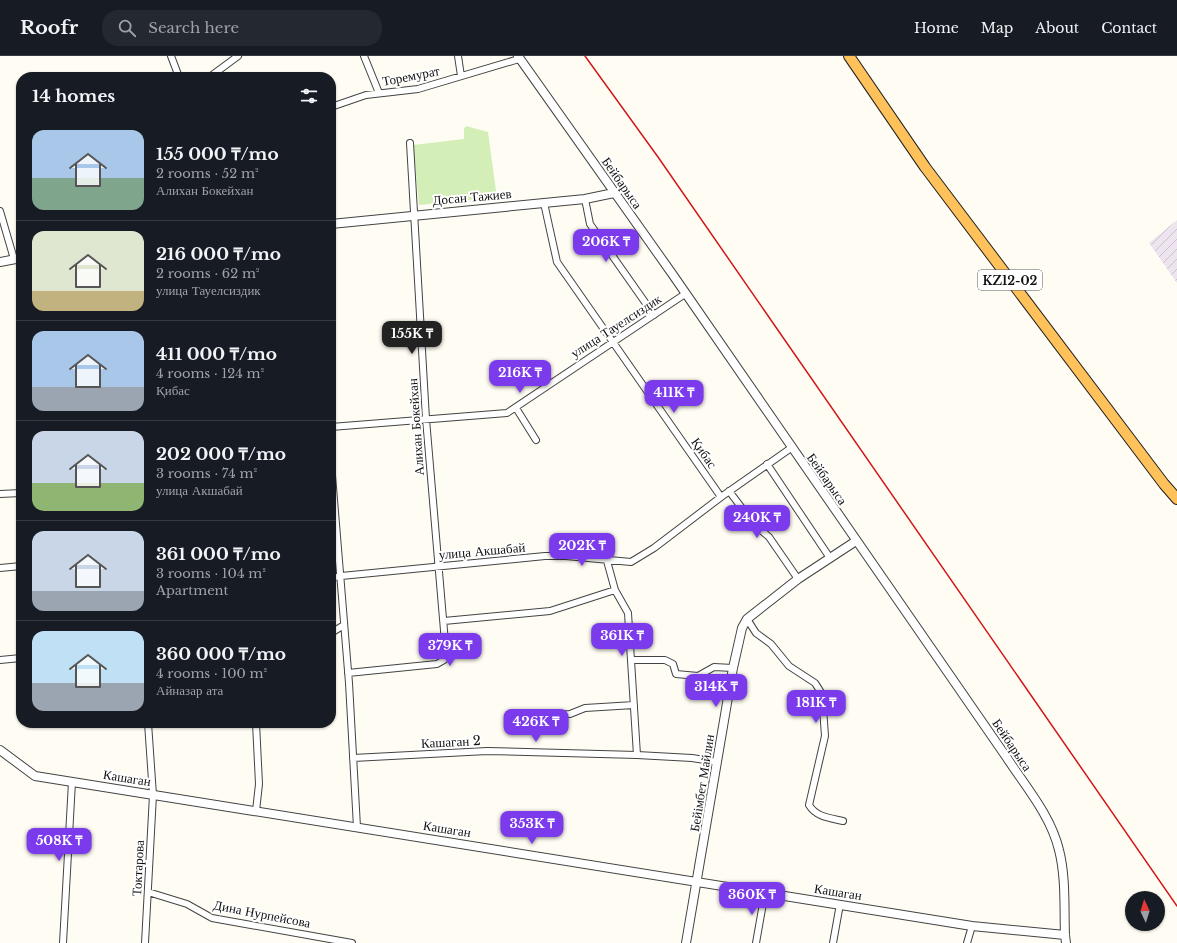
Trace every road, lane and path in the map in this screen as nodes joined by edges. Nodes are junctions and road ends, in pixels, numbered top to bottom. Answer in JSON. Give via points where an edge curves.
{"nodes":[{"id":1,"x":171,"y":56,"type":"edge"},
{"id":2,"x":238,"y":56,"type":"edge"},
{"id":3,"x":364,"y":56,"type":"edge"},
{"id":4,"x":458,"y":56,"type":"edge"},
{"id":5,"x":849,"y":56,"type":"edge"},
{"id":6,"x":518,"y":58,"type":"edge"},
{"id":7,"x":177,"y":72,"type":"edge"},
{"id":8,"x":216,"y":72,"type":"edge"},
{"id":9,"x":461,"y":76,"type":"junction"},
{"id":10,"x":379,"y":93,"type":"junction"},
{"id":11,"x":336,"y":105,"type":"edge"},
{"id":12,"x":410,"y":143,"type":"dead end"},
{"id":13,"x":614,"y":193,"type":"junction"},
{"id":14,"x":585,"y":199,"type":"junction"},
{"id":15,"x":544,"y":203,"type":"junction"},
{"id":16,"x":0,"y":211,"type":"edge"},
{"id":17,"x":412,"y":214,"type":"junction"},
{"id":18,"x":336,"y":223,"type":"edge"},
{"id":19,"x":16,"y":255,"type":"edge"},
{"id":20,"x":16,"y":258,"type":"edge"},
{"id":21,"x":0,"y":262,"type":"edge"},
{"id":22,"x":685,"y":294,"type":"junction"},
{"id":23,"x":654,"y":315,"type":"junction"},
{"id":24,"x":613,"y":342,"type":"junction"},
{"id":25,"x":516,"y":408,"type":"junction"},
{"id":26,"x":426,"y":419,"type":"junction"},
{"id":27,"x":336,"y":427,"type":"edge"},
{"id":28,"x":536,"y":440,"type":"dead end"},
{"id":29,"x":791,"y":448,"type":"junction"},
{"id":30,"x":767,"y":464,"type":"junction"},
{"id":31,"x":729,"y":491,"type":"junction"},
{"id":32,"x":16,"y":493,"type":"edge"},
{"id":33,"x":0,"y":494,"type":"edge"},
{"id":34,"x":721,"y":497,"type":"junction"},
{"id":35,"x":1177,"y":499,"type":"edge"},
{"id":36,"x":336,"y":526,"type":"edge"},
{"id":37,"x":856,"y":541,"type":"junction"},
{"id":38,"x":830,"y":558,"type":"junction"},
{"id":39,"x":607,"y":561,"type":"junction"},
{"id":40,"x":16,"y":566,"type":"edge"},
{"id":41,"x":439,"y":566,"type":"junction"},
{"id":42,"x":0,"y":568,"type":"edge"},
{"id":43,"x":336,"y":576,"type":"edge"},
{"id":44,"x":340,"y":576,"type":"junction"},
{"id":45,"x":798,"y":579,"type":"junction"},
{"id":46,"x":615,"y":590,"type":"junction"},
{"id":47,"x":747,"y":620,"type":"junction"},
{"id":48,"x":444,"y":621,"type":"junction"},
{"id":49,"x":344,"y":625,"type":"junction"},
{"id":50,"x":336,"y":630,"type":"edge"},
{"id":51,"x":16,"y":658,"type":"edge"},
{"id":52,"x":0,"y":660,"type":"edge"},
{"id":53,"x":631,"y":660,"type":"junction"},
{"id":54,"x":733,"y":668,"type":"junction"},
{"id":55,"x":348,"y":673,"type":"junction"},
{"id":56,"x":634,"y":705,"type":"junction"},
{"id":57,"x":529,"y":715,"type":"dead end"},
{"id":58,"x":148,"y":728,"type":"edge"},
{"id":59,"x":256,"y":728,"type":"edge"},
{"id":60,"x":0,"y":750,"type":"edge"},
{"id":61,"x":637,"y":755,"type":"junction"},
{"id":62,"x":353,"y":758,"type":"junction"},
{"id":63,"x":717,"y":762,"type":"junction"},
{"id":64,"x":72,"y":782,"type":"junction"},
{"id":65,"x":153,"y":795,"type":"junction"},
{"id":66,"x":256,"y":811,"type":"junction"},
{"id":67,"x":843,"y":820,"type":"dead end"},
{"id":68,"x":357,"y":827,"type":"junction"},
{"id":69,"x":698,"y":882,"type":"junction"},
{"id":70,"x":148,"y":892,"type":"junction"},
{"id":71,"x":765,"y":892,"type":"junction"},
{"id":72,"x":840,"y":904,"type":"junction"},
{"id":73,"x":972,"y":926,"type":"junction"},
{"id":74,"x":1064,"y":940,"type":"edge"},
{"id":75,"x":63,"y":943,"type":"edge"},
{"id":76,"x":145,"y":943,"type":"edge"},
{"id":77,"x":352,"y":943,"type":"edge"},
{"id":78,"x":686,"y":943,"type":"edge"},
{"id":79,"x":756,"y":943,"type":"edge"},
{"id":80,"x":833,"y":943,"type":"edge"},
{"id":81,"x":967,"y":943,"type":"edge"}],
"edges":[{"from":1,"to":7,"type":"street"},
{"from":2,"to":8,"type":"street"},
{"from":3,"to":10,"type":"street"},
{"from":4,"to":9,"type":"street"},
{"from":5,"to":35,"type":"highway","number":"KZ12-02","via":[[925,167]]},
{"from":6,"to":9,"type":"street","name":"Торемурат"},
{"from":6,"to":13,"type":"street","name":"Бейбарыса"},
{"from":9,"to":10,"type":"street","name":"Торемурат","via":[[418,89]]},
{"from":10,"to":11,"type":"street","name":"Торемурат"},
{"from":12,"to":17,"type":"street","name":"Алихан Бокейхан"},
{"from":13,"to":14,"type":"street","name":"Досан Тажиев"},
{"from":13,"to":22,"type":"street","name":"Бейбарыса"},
{"from":14,"to":15,"type":"street","name":"Досан Тажиев"},
{"from":14,"to":23,"type":"street","via":[[590,224]]},
{"from":15,"to":17,"type":"street","name":"Досан Тажиев"},
{"from":15,"to":24,"type":"street","name":"Қибас","via":[[557,262]]},
{"from":16,"to":19,"type":"street"},
{"from":17,"to":18,"type":"street","name":"Досан Тажиев"},
{"from":17,"to":26,"type":"street","name":"Алихан Бокейхан"},
{"from":20,"to":21,"type":"street"},
{"from":22,"to":23,"type":"street","name":"улица Тауелсиздик"},
{"from":22,"to":29,"type":"street","name":"Бейбарыса"},
{"from":23,"to":24,"type":"street","name":"улица Тауелсиздик"},
{"from":24,"to":25,"type":"street","name":"улица Тауелсиздик"},
{"from":24,"to":34,"type":"street","name":"Қибас"},
{"from":25,"to":26,"type":"street","name":"улица Тауелсиздик","via":[[497,414]]},
{"from":25,"to":28,"type":"street"},
{"from":26,"to":27,"type":"street","name":"улица Тауелсиздик"},
{"from":26,"to":41,"type":"street","name":"Алихан Бокейхан"},
{"from":29,"to":30,"type":"street","name":"улица Акшабай"},
{"from":29,"to":37,"type":"street","name":"Бейбарыса"},
{"from":30,"to":31,"type":"street","name":"улица Акшабай"},
{"from":30,"to":38,"type":"street"},
{"from":31,"to":34,"type":"street","name":"улица Акшабай"},
{"from":31,"to":45,"type":"street","via":[[754,524],[769,537]]},
{"from":32,"to":33,"type":"street"},
{"from":34,"to":39,"type":"street","name":"улица Акшабай","via":[[631,562]]},
{"from":36,"to":44,"type":"street"},
{"from":37,"to":38,"type":"street","name":"Бейімбет Майлин"},
{"from":37,"to":74,"type":"street","name":"Бейбарыса","via":[[1007,758],[1051,828],[1062,862]]},
{"from":38,"to":45,"type":"street","name":"Бейімбет Майлин"},
{"from":39,"to":41,"type":"street","name":"улица Акшабай","via":[[573,556],[544,556]]},
{"from":39,"to":46,"type":"street"},
{"from":40,"to":42,"type":"street"},
{"from":41,"to":44,"type":"street","name":"улица Акшабай"},
{"from":41,"to":48,"type":"street","name":"Алихан Бокейхан"},
{"from":43,"to":44,"type":"street","name":"улица Акшабай"},
{"from":44,"to":49,"type":"street"},
{"from":45,"to":47,"type":"street","name":"Бейімбет Майлин"},
{"from":46,"to":48,"type":"street","via":[[550,611]]},
{"from":46,"to":53,"type":"street","via":[[628,613]]},
{"from":47,"to":54,"type":"street","name":"Бейімбет Майлин","via":[[742,628]]},
{"from":47,"to":67,"type":"street","via":[[753,630],[771,644],[789,666],[815,683],[822,694],[825,736],[809,804],[818,815]]},
{"from":48,"to":55,"type":"street","name":"Алихан Бокейхан","via":[[446,654],[444,660],[437,664]]},
{"from":49,"to":50,"type":"street"},
{"from":49,"to":55,"type":"street"},
{"from":51,"to":52,"type":"street"},
{"from":53,"to":54,"type":"street","via":[[665,660],[673,664],[676,674],[698,676],[714,667]]},
{"from":53,"to":56,"type":"street"},
{"from":54,"to":63,"type":"street","name":"Бейімбет Майлин"},
{"from":55,"to":62,"type":"street"},
{"from":56,"to":57,"type":"street","via":[[585,708],[570,714]]},
{"from":56,"to":61,"type":"street"},
{"from":58,"to":65,"type":"street","name":"Токтарова"},
{"from":59,"to":66,"type":"street","via":[[259,784]]},
{"from":60,"to":64,"type":"street","name":"Кашаган","via":[[35,776]]},
{"from":61,"to":62,"type":"street","name":"Кашаган 2","via":[[487,751]]},
{"from":61,"to":63,"type":"street","name":"Кашаган 2"},
{"from":62,"to":68,"type":"street"},
{"from":63,"to":69,"type":"street","name":"Бейімбет Майлин"},
{"from":64,"to":65,"type":"street","name":"Кашаган"},
{"from":64,"to":75,"type":"street"},
{"from":65,"to":66,"type":"street","name":"Кашаган"},
{"from":65,"to":70,"type":"street","name":"Токтарова"},
{"from":66,"to":68,"type":"street","name":"Кашаган"},
{"from":68,"to":69,"type":"street","name":"Кашаган"},
{"from":69,"to":71,"type":"street","name":"Кашаган"},
{"from":69,"to":78,"type":"street","name":"Бейімбет Майлин"},
{"from":70,"to":76,"type":"street","name":"Токтарова"},
{"from":70,"to":77,"type":"street","name":"Дина Нурпейсова","via":[[187,904],[212,918]]},
{"from":71,"to":72,"type":"street","name":"Кашаган"},
{"from":71,"to":79,"type":"street"},
{"from":72,"to":73,"type":"street","name":"Кашаган"},
{"from":72,"to":80,"type":"street"},
{"from":73,"to":74,"type":"street","name":"Кашаган"},
{"from":73,"to":81,"type":"street"}]}
